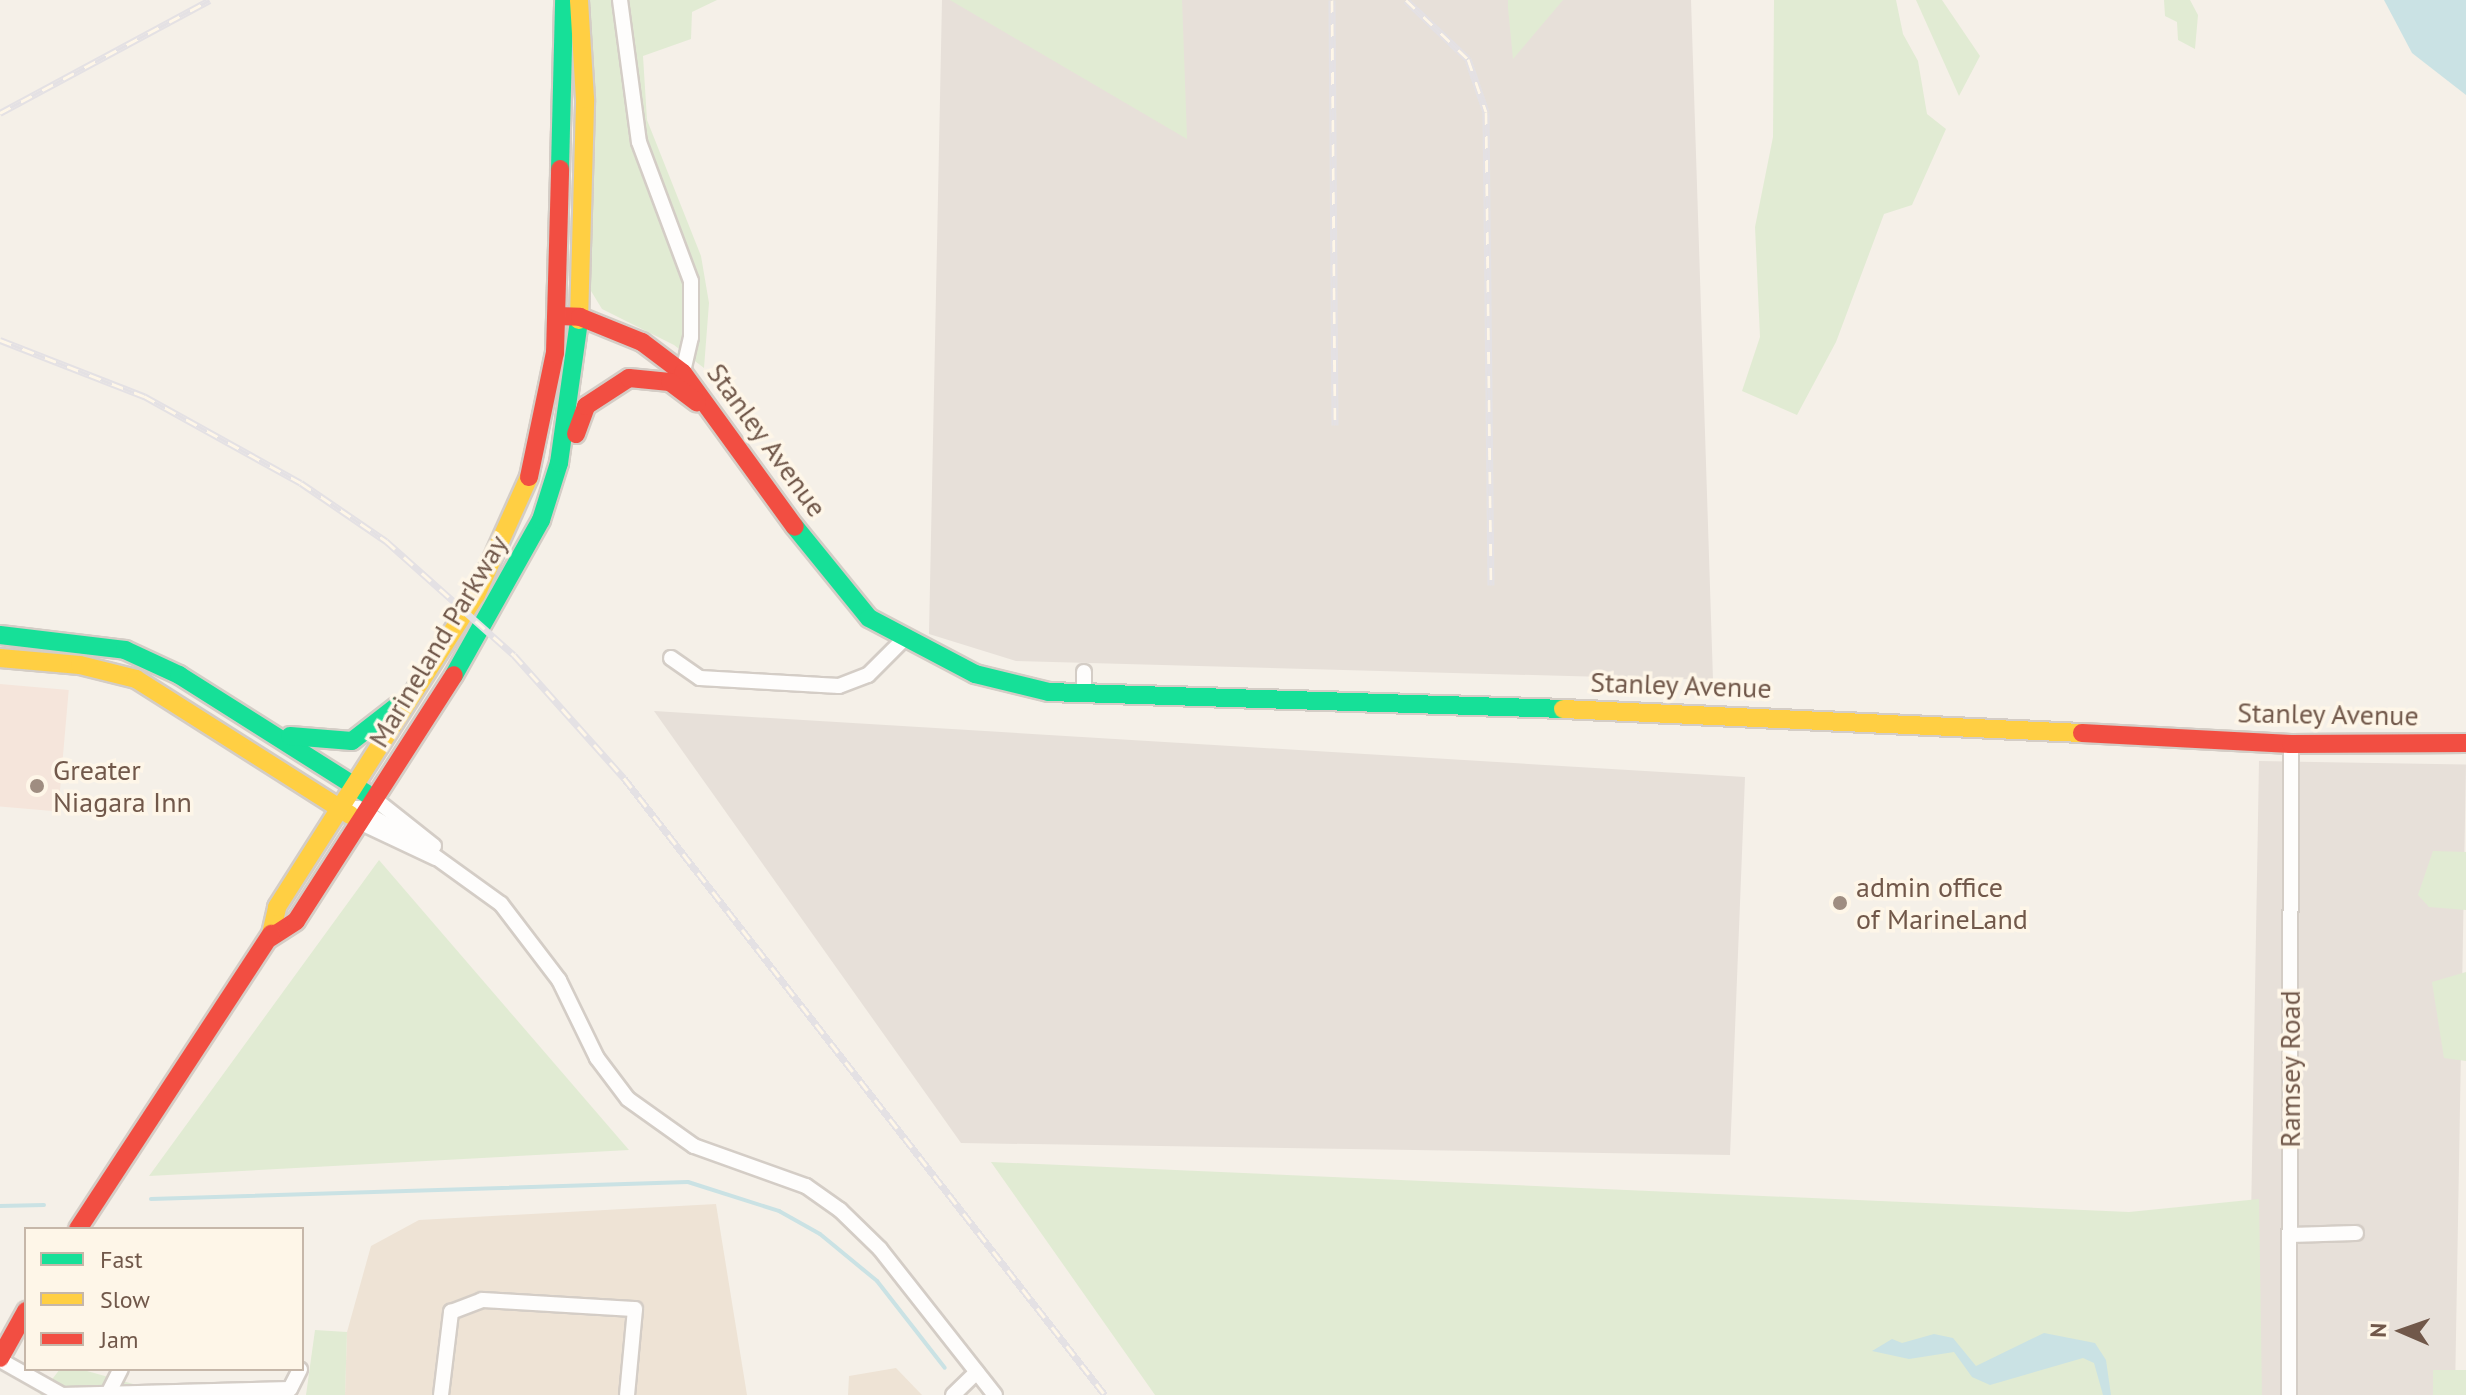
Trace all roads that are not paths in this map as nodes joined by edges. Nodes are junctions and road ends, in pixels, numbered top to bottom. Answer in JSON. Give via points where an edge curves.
{"nodes":[{"id":1,"x":564,"y":0,"type":"edge"},
{"id":2,"x":579,"y":0,"type":"edge"},
{"id":3,"x":620,"y":0,"type":"edge"},
{"id":4,"x":557,"y":316,"type":"junction"},
{"id":5,"x":580,"y":317,"type":"junction"},
{"id":6,"x":683,"y":373,"type":"junction"},
{"id":7,"x":716,"y":416,"type":"junction"},
{"id":8,"x":501,"y":600,"type":"junction"},
{"id":9,"x":0,"y":635,"type":"edge"},
{"id":10,"x":903,"y":640,"type":"junction"},
{"id":11,"x":0,"y":658,"type":"edge"},
{"id":12,"x":671,"y":658,"type":"dead end"},
{"id":13,"x":1084,"y":672,"type":"dead end"},
{"id":14,"x":422,"y":680,"type":"junction"},
{"id":15,"x":1084,"y":693,"type":"junction"},
{"id":16,"x":271,"y":731,"type":"junction"},
{"id":17,"x":2466,"y":743,"type":"edge"},
{"id":18,"x":2291,"y":744,"type":"junction"},
{"id":19,"x":355,"y":787,"type":"junction"},
{"id":20,"x":340,"y":808,"type":"junction"},
{"id":21,"x":367,"y":812,"type":"junction"},
{"id":22,"x":444,"y":859,"type":"junction"},
{"id":23,"x":270,"y":938,"type":"junction"},
{"id":24,"x":79,"y":1227,"type":"edge"},
{"id":25,"x":2356,"y":1233,"type":"dead end"},
{"id":26,"x":2290,"y":1235,"type":"junction"},
{"id":27,"x":24,"y":1315,"type":"edge"},
{"id":28,"x":0,"y":1359,"type":"edge"},
{"id":29,"x":120,"y":1371,"type":"edge"},
{"id":30,"x":299,"y":1371,"type":"edge"},
{"id":31,"x":977,"y":1372,"type":"junction"},
{"id":32,"x":108,"y":1394,"type":"edge"},
{"id":33,"x":441,"y":1395,"type":"edge"},
{"id":34,"x":627,"y":1395,"type":"edge"},
{"id":35,"x":953,"y":1395,"type":"edge"},
{"id":36,"x":995,"y":1395,"type":"edge"},
{"id":37,"x":2289,"y":1395,"type":"edge"}],
"edges":[{"from":1,"to":4,"type":"main road","name":"Marineland Parkway"},
{"from":2,"to":5,"type":"main road","name":"Marineland Parkway","via":[[585,99]]},
{"from":3,"to":6,"type":"street","via":[[639,142],[691,281],[691,337]]},
{"from":4,"to":5,"type":"main road","name":"Stanley Avenue"},
{"from":4,"to":14,"type":"main road","name":"Marineland Parkway","via":[[551,389],[527,489],[482,584]]},
{"from":5,"to":6,"type":"main road","name":"Stanley Avenue","via":[[642,342]]},
{"from":5,"to":8,"type":"main road","name":"Marineland Parkway","via":[[559,463],[541,520]]},
{"from":6,"to":7,"type":"main road","name":"Stanley Avenue"},
{"from":7,"to":8,"type":"main road","via":[[670,382],[629,378],[602,390],[586,406],[536,546]]},
{"from":7,"to":10,"type":"main road","name":"Stanley Avenue","via":[[837,584],[869,618]]},
{"from":8,"to":21,"type":"main road","name":"Marineland Parkway"},
{"from":9,"to":16,"type":"main road","via":[[125,650]]},
{"from":10,"to":12,"type":"street","via":[[868,675],[839,686],[700,678]]},
{"from":10,"to":15,"type":"main road","name":"Stanley Avenue","via":[[975,674],[1049,692]]},
{"from":11,"to":20,"type":"main road","via":[[80,665],[136,679]]},
{"from":13,"to":15,"type":"street"},
{"from":14,"to":16,"type":"main road","via":[[352,741],[312,742]]},
{"from":14,"to":19,"type":"main road","name":"Marineland Parkway"},
{"from":15,"to":18,"type":"main road","name":"Stanley Avenue","via":[[1759,715]]},
{"from":16,"to":19,"type":"main road"},
{"from":17,"to":18,"type":"main road","name":"Stanley Avenue"},
{"from":18,"to":26,"type":"street","name":"Ramsey Road"},
{"from":19,"to":20,"type":"main road","name":"Marineland Parkway"},
{"from":19,"to":21,"type":"main road"},
{"from":20,"to":21,"type":"main road"},
{"from":20,"to":23,"type":"main road","name":"Marineland Parkway","via":[[277,907]]},
{"from":21,"to":22,"type":"street","via":[[429,839]]},
{"from":21,"to":22,"type":"street","via":[[419,855]]},
{"from":21,"to":23,"type":"main road","name":"Marineland Parkway","via":[[296,921]]},
{"from":22,"to":31,"type":"street","via":[[501,904],[529,940],[628,1099],[694,1146],[806,1186],[840,1210],[880,1249]]},
{"from":23,"to":24,"type":"main road","name":"Marineland Parkway"},
{"from":25,"to":26,"type":"street"},
{"from":26,"to":37,"type":"street","name":"Ramsey Road"},
{"from":27,"to":28,"type":"main road"},
{"from":28,"to":32,"type":"street","via":[[62,1395]]},
{"from":29,"to":32,"type":"street"},
{"from":30,"to":32,"type":"street","via":[[290,1389]]},
{"from":31,"to":35,"type":"street"},
{"from":31,"to":36,"type":"street"},
{"from":33,"to":34,"type":"street","via":[[444,1332],[461,1303],[635,1309]]}]}
